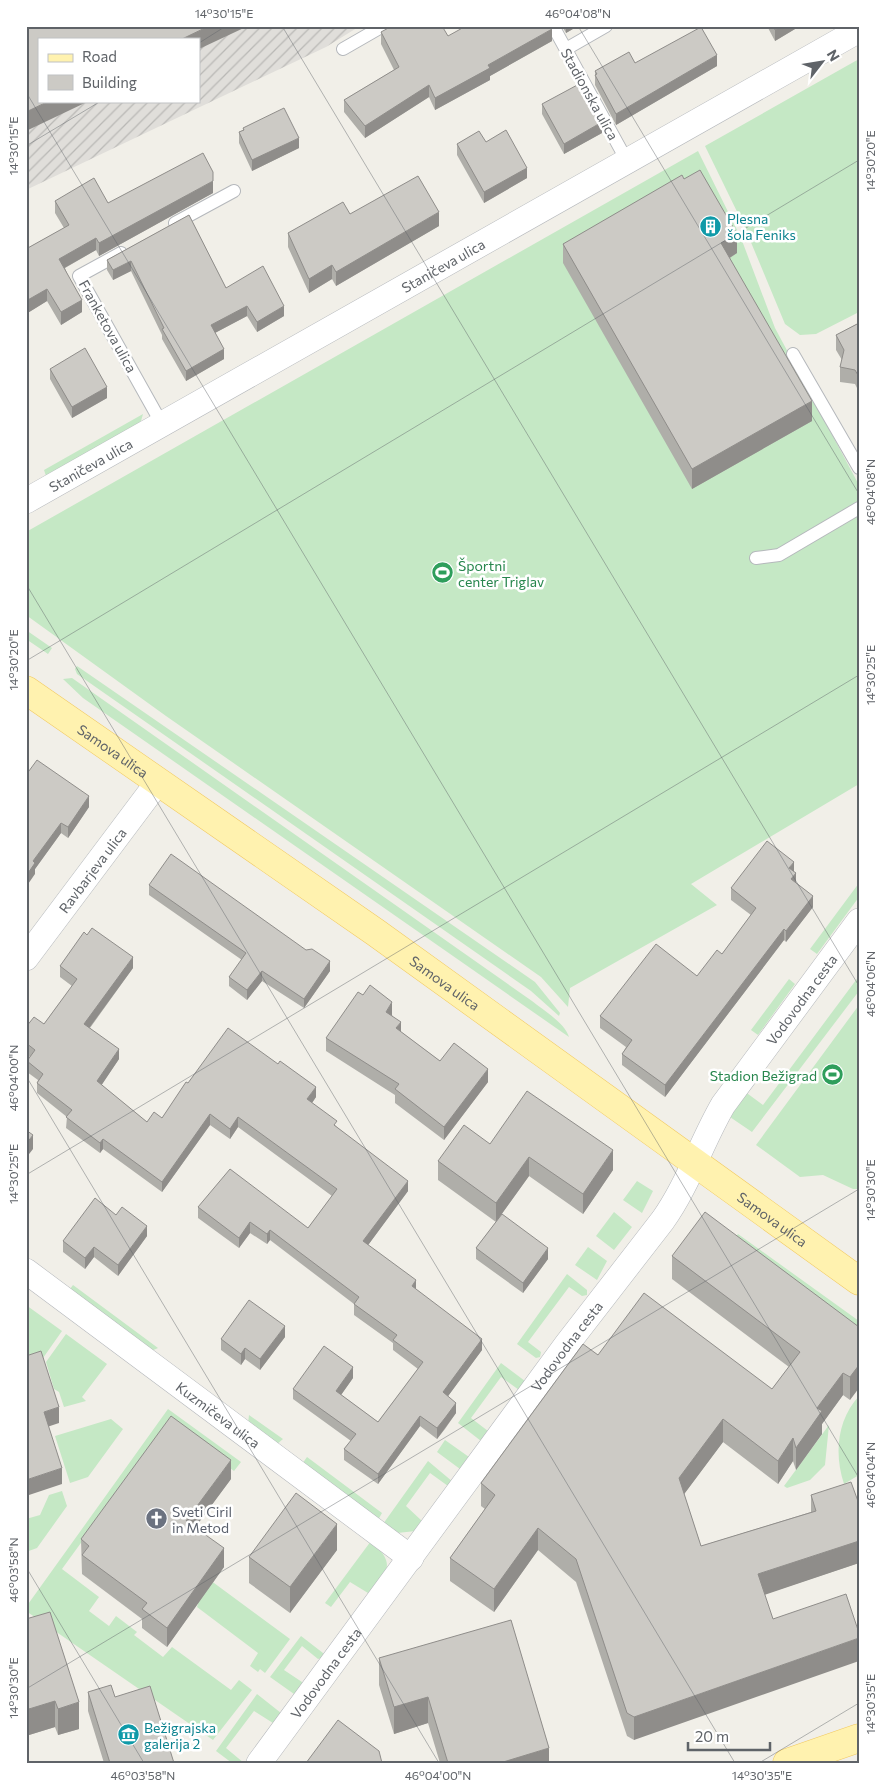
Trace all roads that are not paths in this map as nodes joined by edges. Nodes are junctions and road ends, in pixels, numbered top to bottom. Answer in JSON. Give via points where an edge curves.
{"nodes":[{"id":1,"x":384,"y":26,"type":"edge"},
{"id":2,"x":553,"y":26,"type":"edge"},
{"id":3,"x":606,"y":26,"type":"edge"},
{"id":4,"x":859,"y":30,"type":"edge"},
{"id":5,"x":343,"y":48,"type":"dead end"},
{"id":6,"x":566,"y":49,"type":"junction"},
{"id":7,"x":627,"y":161,"type":"junction"},
{"id":8,"x":234,"y":191,"type":"dead end"},
{"id":9,"x":161,"y":231,"type":"edge"},
{"id":10,"x":132,"y":246,"type":"edge"},
{"id":11,"x":793,"y":354,"type":"dead end"},
{"id":12,"x":163,"y":426,"type":"junction"},
{"id":13,"x":859,"y":468,"type":"edge"},
{"id":14,"x":26,"y":502,"type":"edge"},
{"id":15,"x":859,"y":508,"type":"edge"},
{"id":16,"x":756,"y":558,"type":"dead end"},
{"id":17,"x":26,"y":690,"type":"edge"},
{"id":18,"x":158,"y":782,"type":"junction"},
{"id":19,"x":859,"y":921,"type":"edge"},
{"id":20,"x":26,"y":958,"type":"edge"},
{"id":21,"x":695,"y":1161,"type":"junction"},
{"id":22,"x":29,"y":1273,"type":"edge"},
{"id":23,"x":859,"y":1281,"type":"edge"},
{"id":24,"x":411,"y":1558,"type":"junction"},
{"id":25,"x":859,"y":1738,"type":"edge"},
{"id":26,"x":259,"y":1763,"type":"edge"},
{"id":27,"x":786,"y":1763,"type":"edge"}],
"edges":[{"from":1,"to":5,"type":"lane"},
{"from":2,"to":6,"type":"lane","name":"Stadionska ulica"},
{"from":3,"to":6,"type":"lane"},
{"from":4,"to":7,"type":"street","name":"Staničeva ulica"},
{"from":6,"to":7,"type":"lane","name":"Stadionska ulica"},
{"from":7,"to":12,"type":"street","name":"Staničeva ulica"},
{"from":8,"to":9,"type":"lane"},
{"from":10,"to":12,"type":"lane","name":"Franketova ulica","via":[[78,276]]},
{"from":11,"to":13,"type":"lane"},
{"from":12,"to":14,"type":"street","name":"Staničeva ulica"},
{"from":15,"to":16,"type":"lane","via":[[779,554]]},
{"from":17,"to":18,"type":"main road","name":"Samova ulica"},
{"from":18,"to":20,"type":"street","name":"Ravbarjeva ulica"},
{"from":18,"to":21,"type":"main road","name":"Samova ulica","via":[[375,932]]},
{"from":19,"to":21,"type":"street","name":"Vodovodna cesta","via":[[723,1105]]},
{"from":21,"to":23,"type":"main road","name":"Samova ulica"},
{"from":21,"to":24,"type":"street","name":"Vodovodna cesta","via":[[678,1199],[663,1220],[567,1344]]},
{"from":22,"to":24,"type":"street","name":"Kuzmičeva ulica"},
{"from":24,"to":26,"type":"street","name":"Vodovodna cesta"},
{"from":25,"to":27,"type":"main road"}]}
